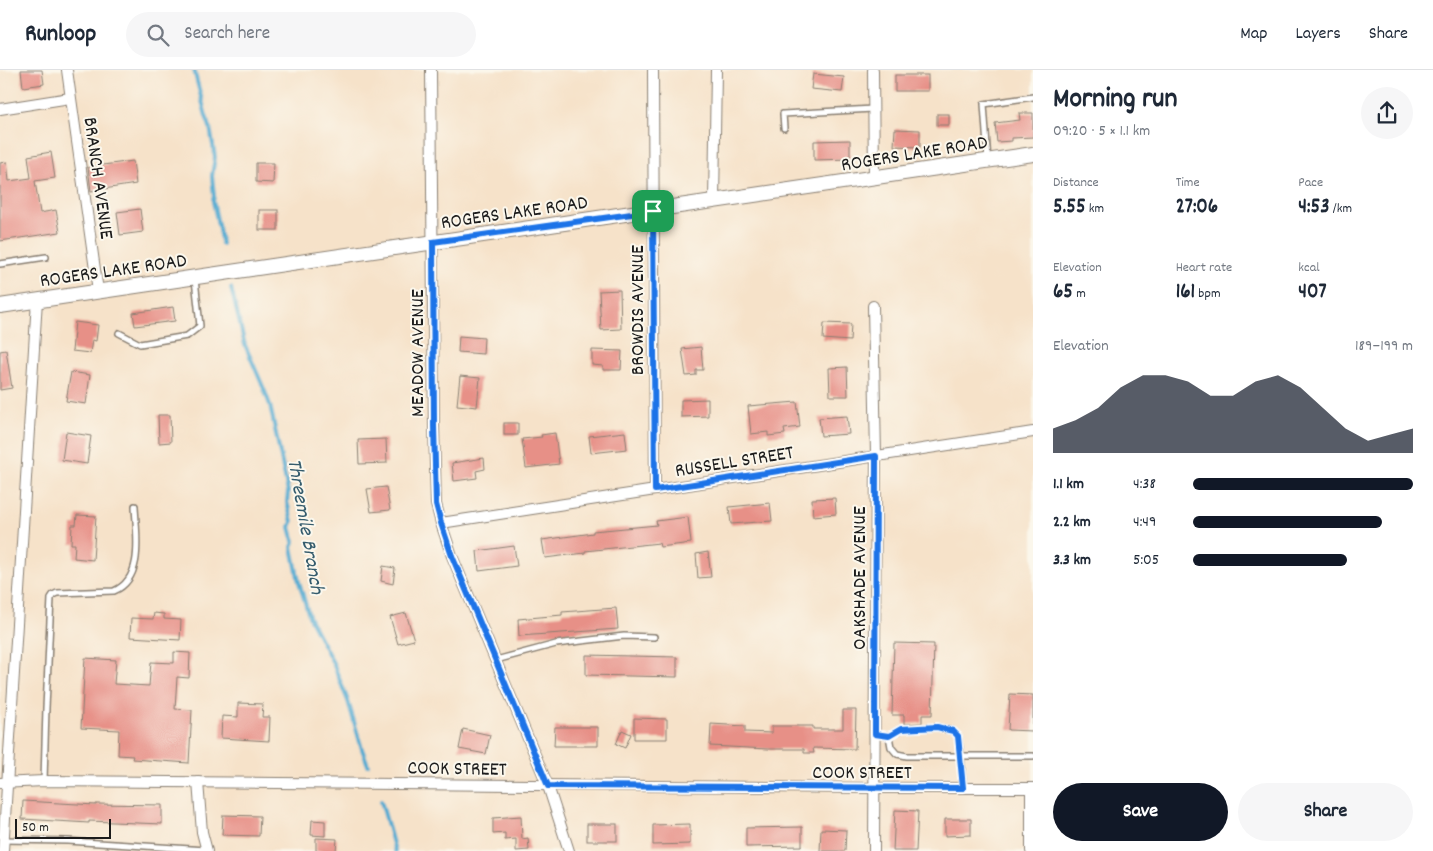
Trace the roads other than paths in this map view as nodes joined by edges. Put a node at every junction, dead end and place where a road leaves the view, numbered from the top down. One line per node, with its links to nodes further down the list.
1 (67, 70): 7 (street, BRANCH AVENUE)
2 (431, 70): 16 (street, MEADOW AVENUE)
3 (653, 70): 15 (street, BROWDIS AVENUE)
4 (716, 70): 14 (street)
5 (873, 70): 9 (street)
6 (1033, 97): 12 (lane)
7 (70, 98): 8 (street); 20 (street, BRANCH AVENUE)
8 (0, 109)
9 (873, 109): 10 (lane); 13 (street)
10 (784, 128)
11 (1033, 154): 12 (main road, ROGERS LAKE ROAD)
12 (988, 161): 13 (main road, ROGERS LAKE ROAD)
13 (874, 179): 14 (main road, ROGERS LAKE ROAD)
14 (714, 202): 15 (main road, ROGERS LAKE ROAD)
15 (653, 211): 16 (main road, ROGERS LAKE ROAD); 27 (street, BROWDIS AVENUE)
16 (433, 242): 19 (main road, ROGERS LAKE ROAD); 29 (street, MEADOW AVENUE)
17 (46, 257): 18 (lane)
18 (0, 264)
19 (194, 276): 20 (main road, ROGERS LAKE ROAD); 24 (lane)
20 (98, 291): 21 (main road, ROGERS LAKE ROAD)
21 (37, 300): 22 (main road, ROGERS LAKE ROAD); 37 (street)
22 (0, 306)
23 (873, 306): 26 (street, OAKSHADE AVENUE)
24 (119, 333)
25 (1033, 432): 26 (street, RUSSELL STREET)
26 (876, 456): 27 (street, RUSSELL STREET); 32 (street, OAKSHADE AVENUE)
27 (655, 490): 29 (street, RUSSELL STREET)
28 (135, 506): 36 (lane)
29 (441, 523): 31 (street, MEADOW AVENUE)
30 (654, 637): 31 (lane)
31 (496, 660): 39 (street, MEADOW AVENUE)
32 (875, 734): 33 (lane); 40 (street, OAKSHADE AVENUE)
33 (889, 736): 34 (lane); 34 (lane)
34 (961, 756): 35 (lane); 41 (lane)
35 (1033, 756)
36 (44, 781): 37 (street, COOK STREET); 38 (street, COOK STREET)
37 (3, 782): 43 (street)
38 (198, 782): 39 (street, COOK STREET); 45 (street)
39 (548, 786): 40 (street, COOK STREET); 46 (street, MEADOW AVENUE)
40 (874, 788): 41 (street, COOK STREET); 47 (street, OAKSHADE AVENUE)
41 (963, 788): 42 (street, COOK STREET)
42 (1032, 788): 48 (street)
43 (3, 840): 44 (street); 45 (lane)
44 (3, 851)
45 (207, 851)
46 (569, 851)
47 (874, 851)
48 (1031, 851)

